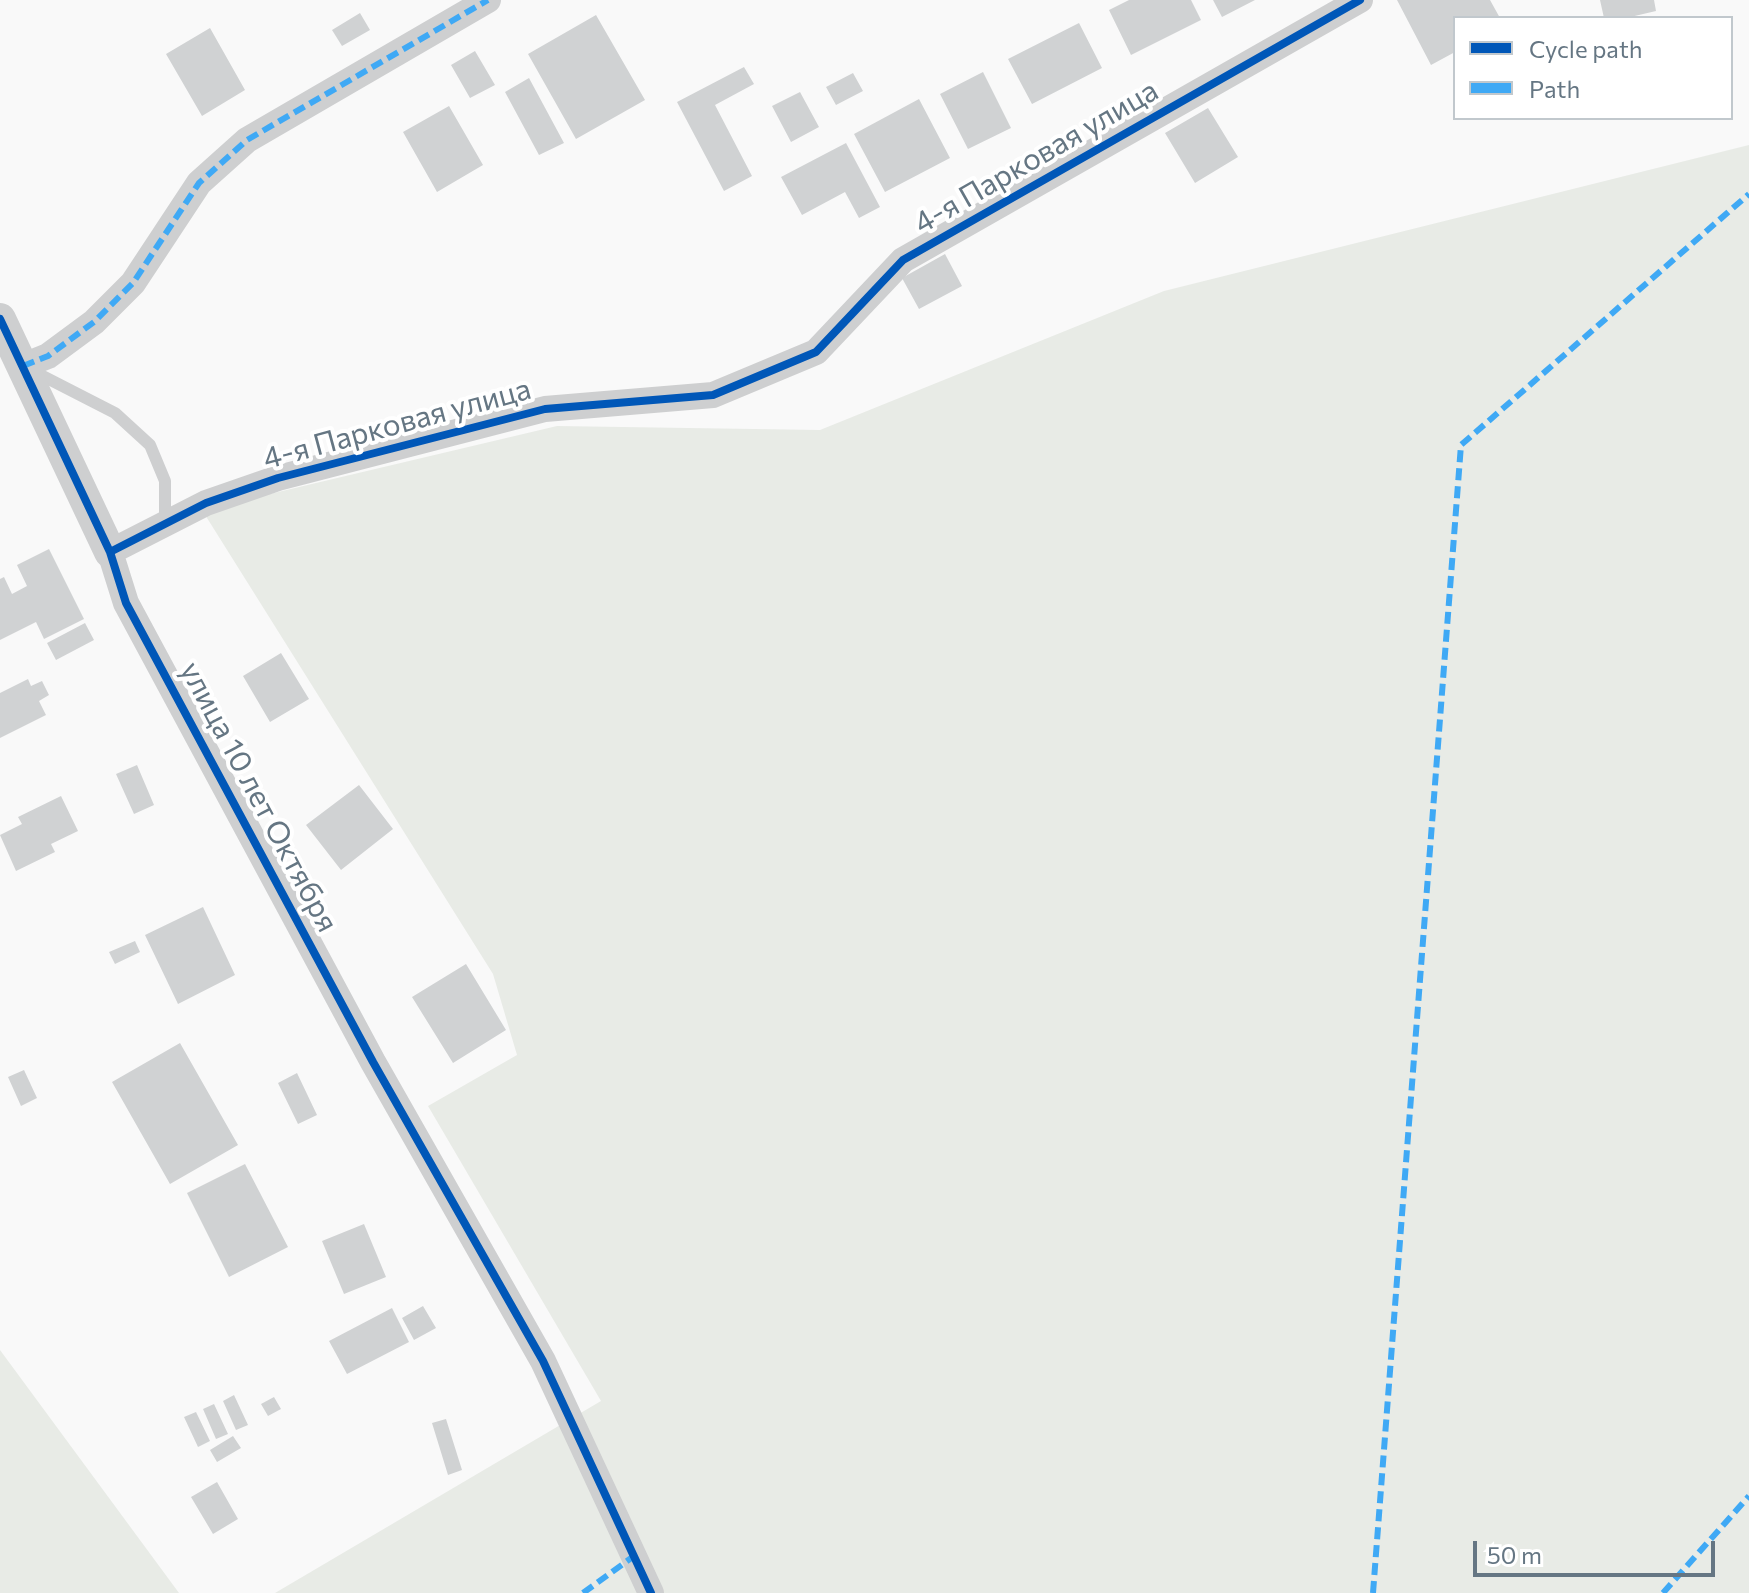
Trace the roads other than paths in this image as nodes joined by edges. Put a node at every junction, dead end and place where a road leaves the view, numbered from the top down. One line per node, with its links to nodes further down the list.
1 (488, 0): 4 (street)
2 (1360, 0): 5 (street, 4-я Парковая улица)
3 (0, 319): 4 (street)
4 (23, 366): 5 (lane); 6 (street)
5 (165, 523): 6 (street, 4-я Парковая улица)
6 (110, 552): 7 (street, улица 10 лет Октября)
7 (651, 1593)

